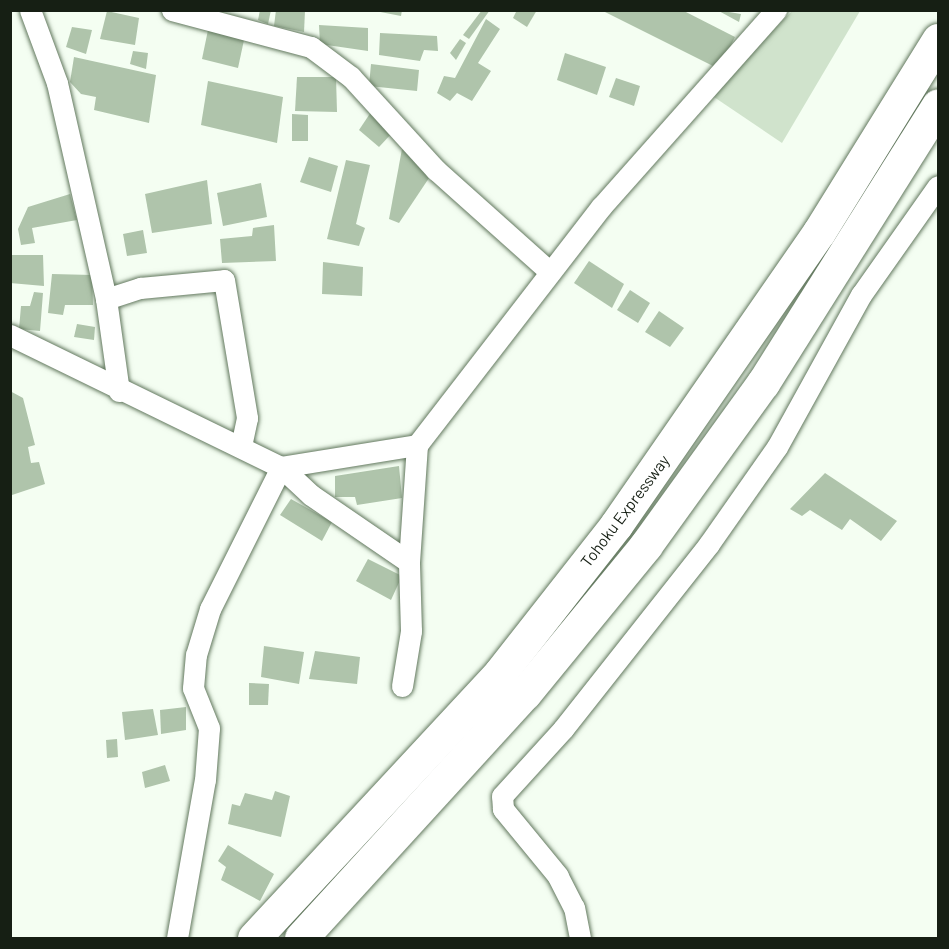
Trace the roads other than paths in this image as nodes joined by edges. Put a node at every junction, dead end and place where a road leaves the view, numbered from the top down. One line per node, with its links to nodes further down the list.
1 (30, 10): 8 (street)
2 (171, 10): 7 (street)
3 (776, 10): 7 (street)
4 (939, 39): 17 (highway, Tohoku Expressway)
5 (939, 105): 18 (highway)
6 (939, 186): 19 (street)
7 (550, 272): 11 (street)
8 (106, 299): 10 (street); 12 (street)
9 (10, 335): 10 (street)
10 (119, 391): 12 (street)
11 (417, 445): 13 (street); 14 (street)
12 (241, 447): 13 (street)
13 (281, 467): 14 (street); 16 (street)
14 (408, 562): 15 (street)
15 (402, 686)
16 (177, 939)
17 (254, 939)
18 (301, 939)
19 (580, 939)

